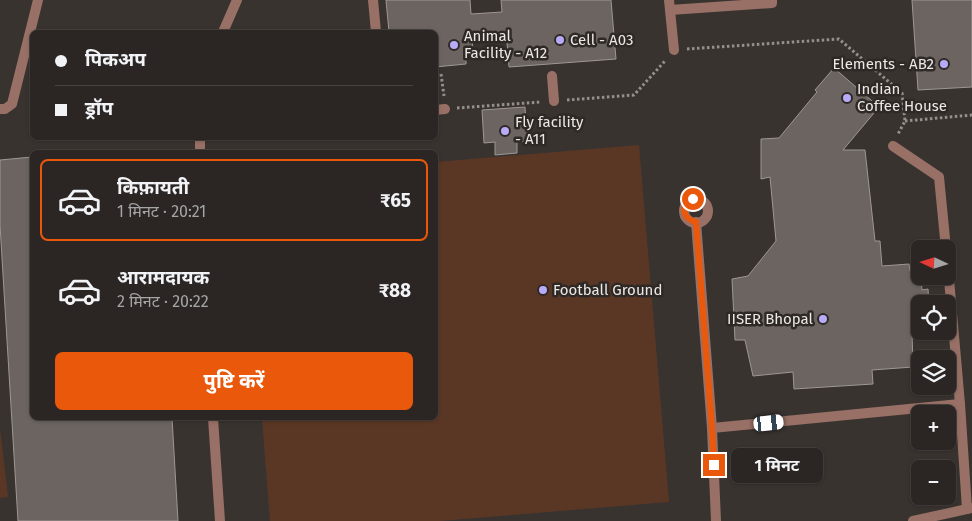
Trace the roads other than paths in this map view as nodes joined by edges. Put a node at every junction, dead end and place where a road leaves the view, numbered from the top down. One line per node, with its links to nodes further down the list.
1 (38, 0): 6 (lane)
2 (237, 0): 7 (lane)
3 (373, 0): 8 (lane)
4 (772, 0): 5 (lane)
5 (669, 5): 10 (lane)
6 (30, 30)
7 (223, 30)
8 (376, 30)
9 (30, 32): 13 (lane)
10 (674, 50)
11 (552, 76): 12 (lane)
12 (554, 101)
13 (0, 109)
14 (893, 146): 16 (lane)
15 (696, 222): 20 (lane)
16 (945, 240)
17 (950, 285): 18 (lane)
18 (960, 404): 20 (lane); 21 (lane)
19 (212, 420): 22 (lane)
20 (712, 428): 23 (lane)
21 (969, 509): 24 (lane)
22 (220, 521)
23 (716, 521)
24 (914, 521)

